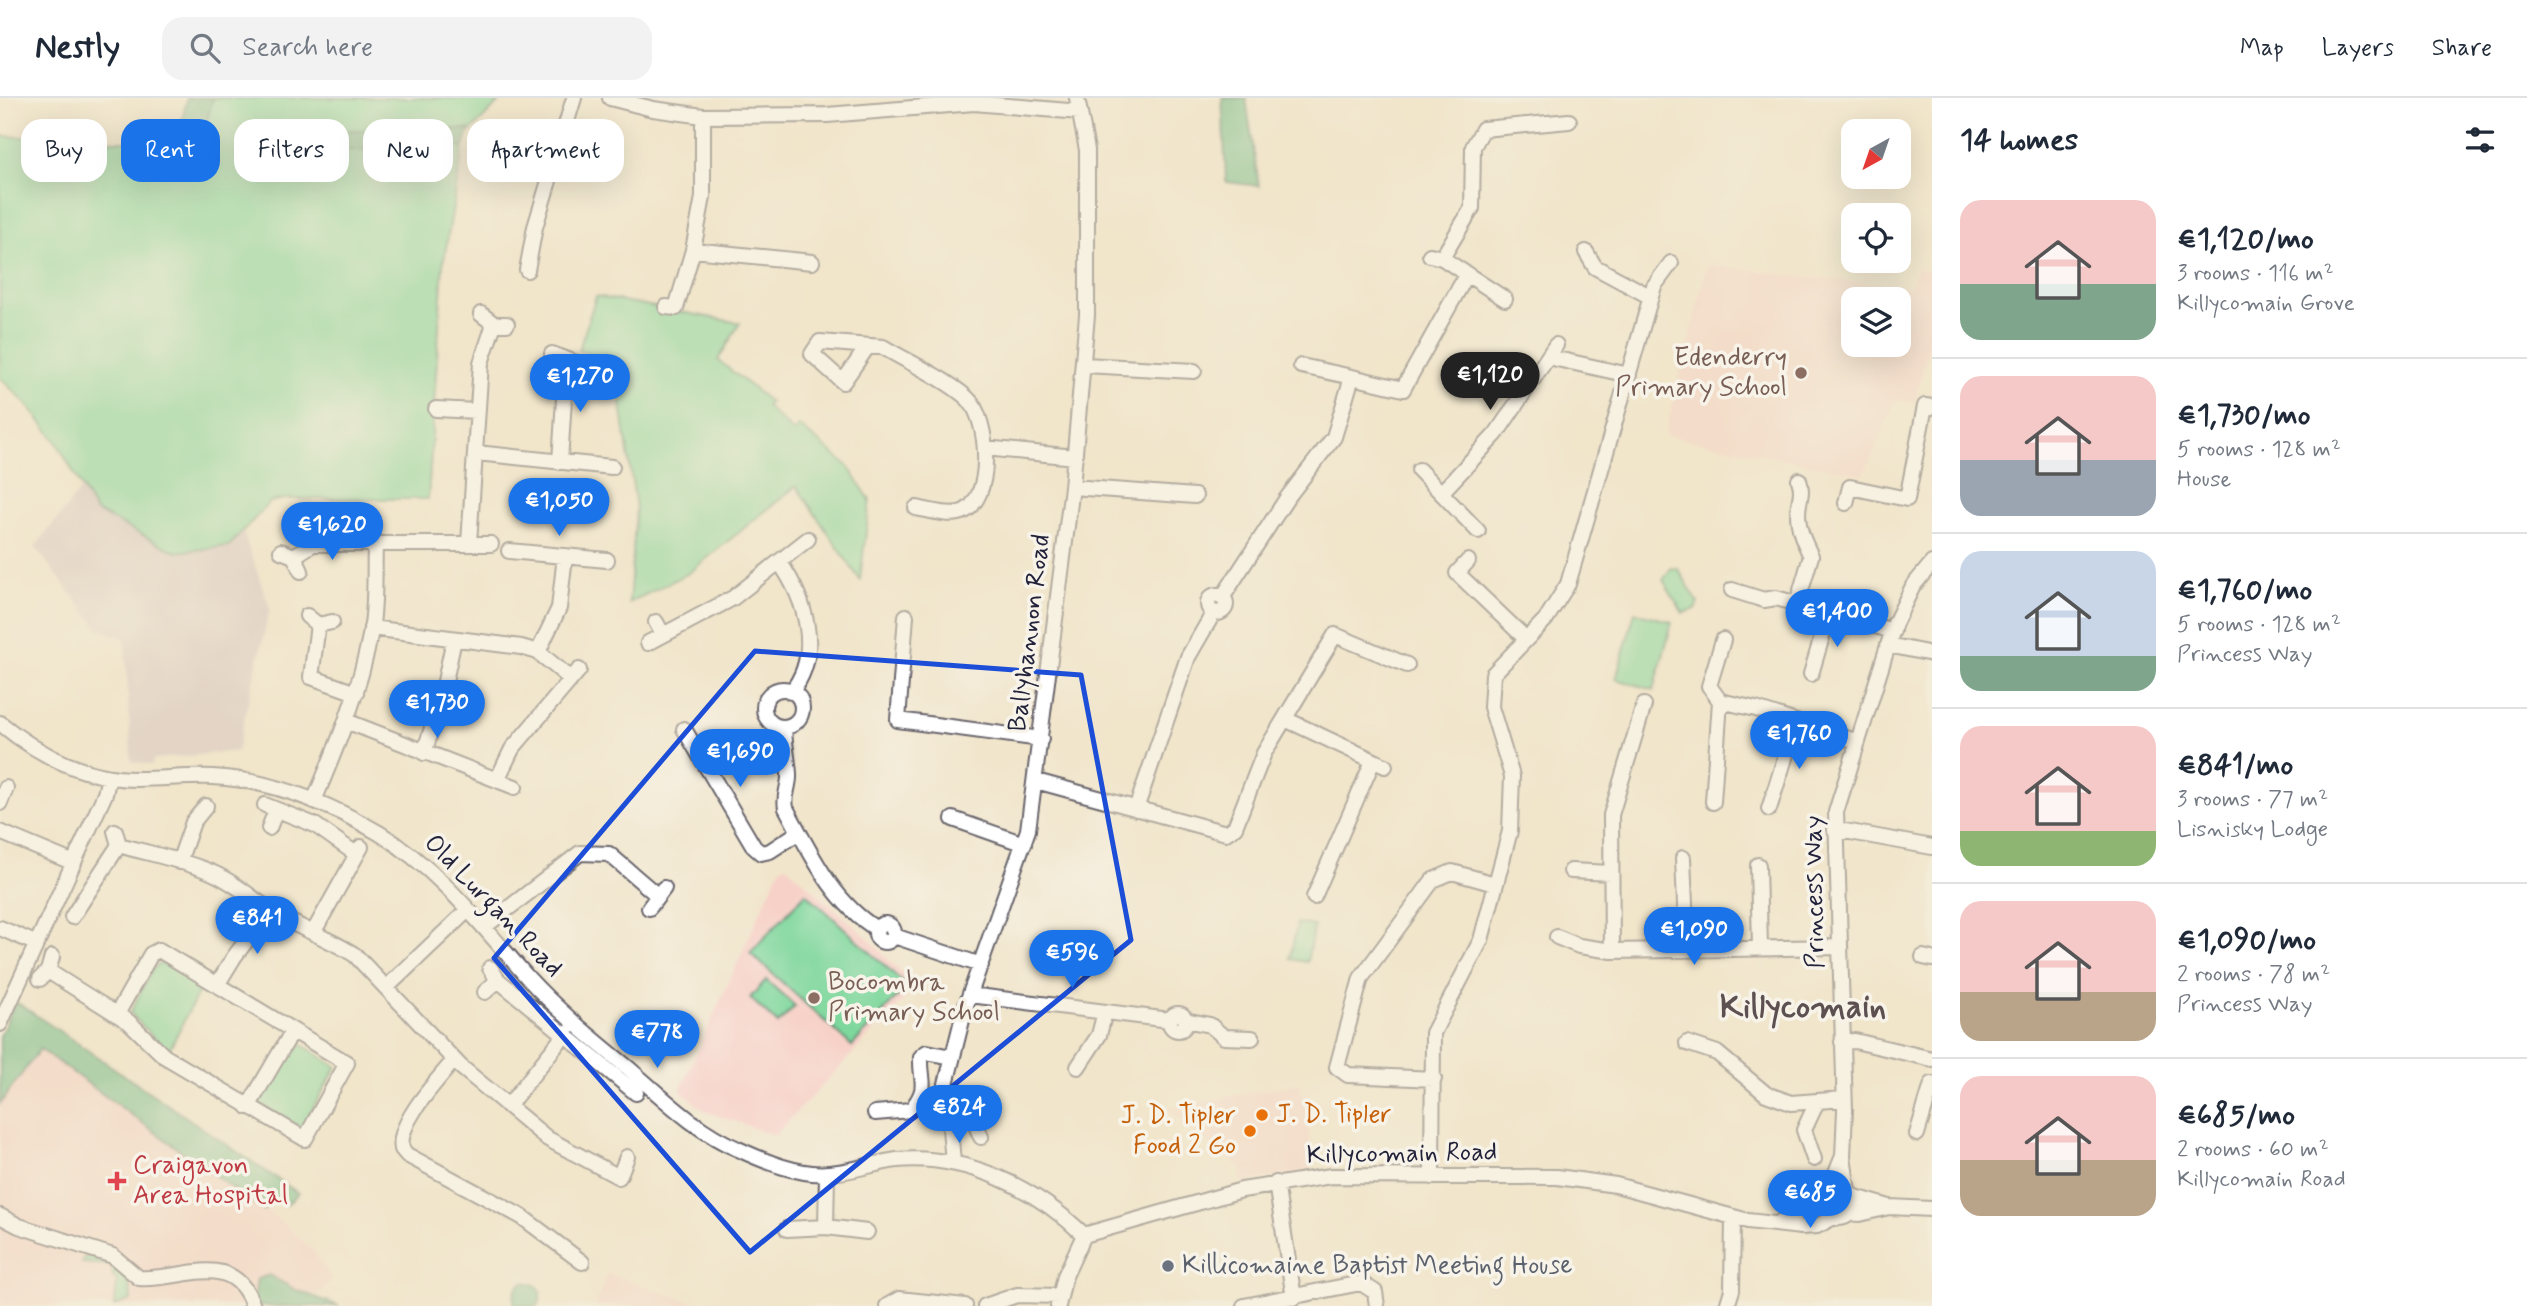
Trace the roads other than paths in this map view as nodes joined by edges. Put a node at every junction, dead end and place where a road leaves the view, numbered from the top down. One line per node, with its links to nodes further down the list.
1 (574, 98): 10 (street)
2 (610, 98): 5 (street)
3 (974, 101): 4 (street); 5 (street)
4 (1079, 105): 20 (street, Ballyhannon Road)
5 (703, 116): 7 (street)
6 (1569, 121): 12 (street)
7 (693, 250): 9 (street); 15 (street)
8 (1586, 251): 13 (street)
9 (812, 262)
10 (523, 263)
11 (1671, 263): 13 (street)
12 (1467, 274): 14 (street); 25 (street)
13 (1651, 296): 24 (street)
14 (1505, 299)
15 (666, 307)
16 (481, 314): 28 (street)
17 (868, 346): 29 (street)
18 (552, 354): 19 (street)
19 (571, 361): 23 (street); 32 (street)
20 (1085, 365): 22 (street); 31 (street, Ballyhannon Road)
21 (1301, 366): 25 (street)
22 (1194, 371)
23 (606, 374)
24 (1629, 375): 37 (street); 61 (street)
25 (1352, 377): 91 (street)
26 (1929, 406): 39 (street)
27 (436, 409): 28 (street)
28 (477, 411): 30 (street)
29 (985, 448): 31 (street); 40 (street)
30 (476, 453): 32 (street); 43 (street)
31 (1075, 457): 36 (street, Ballyhannon Road)
32 (560, 462): 33 (street)
33 (612, 467)
34 (1419, 470): 37 (street)
35 (1799, 480): 54 (street)
36 (1072, 487): 38 (street); 79 (street, Ballyhannon Road)
37 (1441, 493): 41 (street)
38 (1195, 496)
39 (1846, 503)
40 (916, 508)
41 (1478, 531)
42 (808, 539): 50 (street)
43 (469, 543): 44 (street); 45 (street)
44 (375, 544): 52 (street); 58 (street)
45 (491, 544)
46 (509, 551): 47 (street)
47 (565, 556): 48 (street); 65 (street)
48 (607, 560)
49 (1468, 561): 61 (street)
50 (780, 563): 63 (street); 69 (street)
51 (1932, 563): 59 (street, Princess Way)
52 (301, 571)
53 (1732, 590): 54 (street)
54 (1797, 604): 55 (street)
55 (1829, 613): 59 (street); 68 (street)
56 (906, 616): 79 (street)
57 (319, 621): 70 (street)
58 (371, 628): 60 (street); 70 (street)
59 (1893, 631): 64 (street, Princess Way)
60 (454, 639): 65 (street); 81 (street)
61 (1526, 639): 106 (street)
62 (1723, 640): 71 (street)
63 (648, 643)
64 (1888, 645): 66 (street); 80 (street, Princess Way)
65 (538, 652): 83 (street)
66 (1932, 654)
67 (1407, 665): 73 (street)
68 (1811, 674)
69 (791, 692): 77 (street); 77 (street)
70 (356, 693): 74 (street)
71 (1720, 701): 76 (street); 88 (street)
72 (1644, 705): 105 (street)
73 (1285, 719): 91 (street); 107 (street)
74 (346, 721): 81 (street); 87 (street)
75 (0, 723): 82 (street, Old Lurgan Road)
76 (1796, 723): 80 (street); 92 (street)
77 (784, 727): 97 (street)
78 (684, 729): 97 (street)
79 (1041, 739): 84 (street, Ballyhannon Road)
80 (1858, 742): 95 (street, Princess Way)
81 (424, 753): 83 (street)
82 (109, 777): 87 (street, Old Lurgan Road); 102 (street)
83 (498, 778): 85 (street)
84 (1037, 781): 91 (street); 98 (street, Ballyhannon Road)
85 (515, 787)
86 (6, 789): 89 (street)
87 (314, 801): 110 (street, Old Lurgan Road)
88 (1713, 802)
89 (0, 803)
90 (209, 804): 101 (street)
91 (1136, 809)
92 (1769, 809)
93 (953, 819): 98 (street)
94 (269, 828): 114 (street)
95 (1834, 829): 99 (street); 117 (street, Princess Way)
96 (0, 832): 102 (street)
97 (799, 832): 121 (street)
98 (1024, 844): 121 (street, Ballyhannon Road)
99 (1932, 847)
100 (1683, 858): 119 (street)
101 (179, 862): 109 (street); 111 (street)
102 (74, 863): 116 (street)
103 (1758, 865): 118 (street)
104 (1571, 871): 105 (street)
105 (1611, 873): 120 (street)
106 (1495, 884): 139 (street); 139 (street)
107 (1314, 897)
108 (657, 898): 112 (street)
109 (270, 910): 114 (street); 123 (street)
110 (468, 910): 112 (street, Old Lurgan Road); 124 (street)
111 (77, 913)
112 (484, 927): 154 (street, Old Lurgan Road)
113 (0, 928): 116 (street)
114 (313, 933): 124 (street)
115 (1558, 937): 120 (street)
116 (35, 943): 129 (street)
117 (1839, 947): 118 (street); 133 (street, Princess Way)
118 (1760, 948): 119 (street)
119 (1687, 950): 120 (street)
120 (1612, 951)
121 (981, 965): 126 (street, Ballyhannon Road)
122 (47, 969): 128 (street)
123 (217, 985): 128 (street); 130 (street)
124 (387, 987): 137 (street)
125 (485, 992): 131 (street)
126 (970, 995): 127 (street); 135 (street, Ballyhannon Road)
127 (1105, 1012): 132 (street); 138 (street)
128 (117, 1014): 145 (street)
129 (0, 1024)
130 (292, 1032): 145 (street); 145 (street)
131 (566, 1033): 141 (street); 144 (street)
132 (1252, 1038)
133 (1842, 1042): 136 (street); 142 (street, Princess Way)
134 (1687, 1043): 143 (street)
135 (951, 1057): 146 (street); 147 (street, Ballyhannon Road)
136 (1932, 1059)
137 (454, 1060): 144 (street); 170 (street)
138 (1078, 1067)
139 (1434, 1079): 155 (street)
140 (1932, 1084): 148 (street)
141 (629, 1093)
142 (1844, 1099): 143 (street); 150 (street, Princess Way)
143 (1817, 1102): 152 (street)
144 (508, 1106): 151 (street)
145 (248, 1107)
146 (875, 1113)
147 (948, 1114): 149 (street); 153 (street, Ballyhannon Road)
148 (1917, 1134)
149 (981, 1137)
150 (1843, 1156): 157 (street, Princess Way); 158 (street, Princess Way)
151 (627, 1157)
152 (1814, 1159)
153 (953, 1161): 154 (street); 169 (street)
154 (827, 1174): 166 (street)
155 (1432, 1177): 156 (street, Killycomain Road); 164 (street, Killycomain Road)
156 (1276, 1183): 169 (street, Killycomain Road); 171 (street)
157 (1850, 1194): 158 (street); 159 (street); 161 (street)
158 (1826, 1196): 163 (street); 165 (street)
159 (1889, 1207): 160 (street); 161 (street)
160 (1932, 1209)
161 (1850, 1213): 163 (street)
162 (0, 1216): 173 (street)
163 (1834, 1217): 165 (street, Killycomain Road)
164 (1733, 1218): 165 (street, Killycomain Road); 179 (street)
165 (1779, 1223)
166 (826, 1227): 167 (street); 168 (street)
167 (788, 1229)
168 (867, 1232)
169 (1084, 1235): 172 (street)
170 (582, 1262)
171 (1294, 1298): 177 (street); 178 (street)
172 (1059, 1301): 176 (street)
173 (253, 1306)
174 (887, 1306): 175 (street)
175 (965, 1306)
176 (985, 1306)
177 (1244, 1306)
178 (1377, 1306)
179 (1727, 1306)

